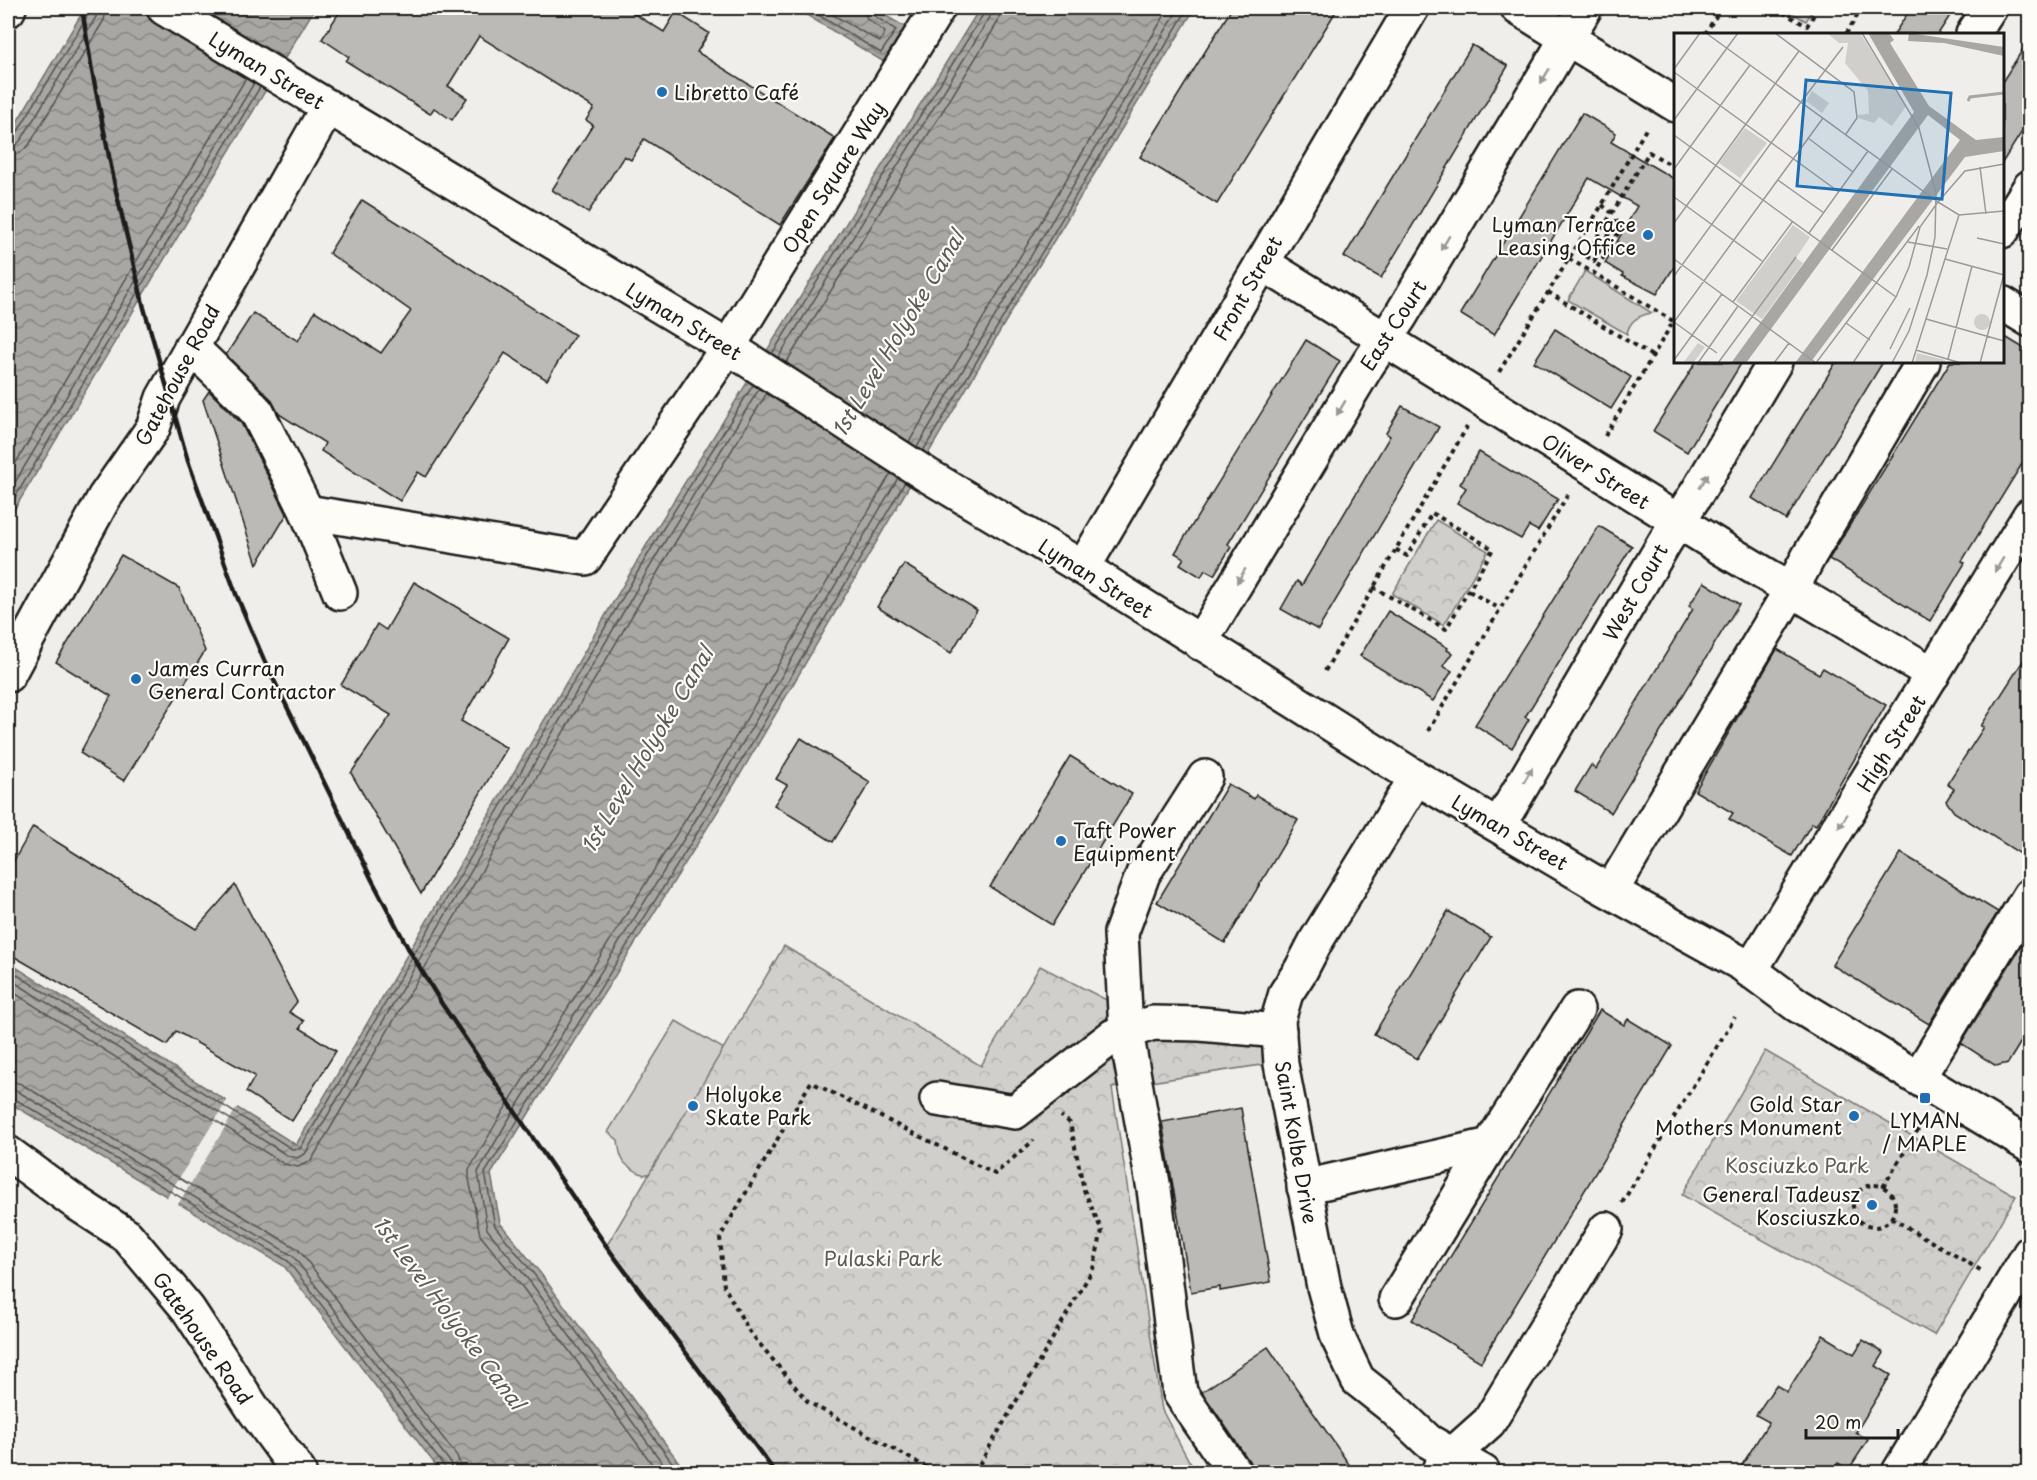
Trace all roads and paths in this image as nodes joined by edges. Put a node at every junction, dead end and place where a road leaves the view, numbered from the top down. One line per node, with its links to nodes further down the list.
1 (164, 8): 16 (street, Lyman Street)
2 (938, 8): 32 (street, Open Square Way)
3 (1412, 8): 24 (street, Front Street)
4 (1518, 8): 14 (street)
5 (1585, 8): 14 (street, East Court)
6 (1722, 8): 11 (path)
7 (1775, 8): 8 (path)
8 (1818, 8)
9 (1862, 8): 12 (path)
10 (1990, 8): 13 (street)
11 (1706, 33)
12 (1847, 33)
13 (1974, 33)
14 (1568, 38): 15 (street); 30 (street, East Court, one-way to 30)
15 (1674, 104)
16 (328, 107): 31 (street, Gatehouse Road); 32 (street, Lyman Street)
17 (1646, 129): 20 (path)
18 (1674, 167): 21 (path)
19 (2030, 187): 22 (street)
20 (1602, 205): 21 (path); 23 (path)
21 (1612, 213): 25 (path)
22 (2004, 228)
23 (1569, 259): 25 (path); 26 (path)
24 (1262, 263): 30 (street, Oliver Street); 44 (street, Front Street)
25 (1594, 273): 28 (path)
26 (1548, 292): 33 (path); 36 (path)
27 (2004, 304): 29 (street)
28 (1674, 319): 33 (path)
29 (2030, 320)
30 (1385, 340): 42 (street, Oliver Street); 50 (street, East Court, one-way to 50)
31 (191, 347): 40 (street); 53 (street, Gatehouse Road)
32 (739, 354): 40 (street, Open Square Way); 44 (street, Lyman Street)
33 (1652, 356): 38 (path)
34 (1774, 363): 42 (street, West Court, one-way to 34)
35 (1922, 363): 46 (street)
36 (1498, 373)
37 (1469, 424): 43 (path)
38 (1605, 436)
39 (1573, 485): 49 (path)
40 (307, 512): 48 (street)
41 (2030, 514): 52 (street, High Street, one-way to 52)
42 (1678, 521): 46 (street, Oliver Street); 57 (street, West Court, one-way to 42)
43 (1395, 549): 45 (path); 47 (path)
44 (1083, 568): 50 (street, Lyman Street)
45 (1373, 587): 47 (path); 51 (path)
46 (1791, 590): 52 (street, Oliver Street); 58 (street)
47 (1468, 591): 49 (path)
48 (340, 593)
49 (1500, 609): 54 (path)
50 (1200, 643): 56 (street, Lyman Street)
51 (1325, 670)
52 (1933, 674): 60 (street, High Street, one-way to 60)
53 (8, 675)
54 (1428, 731)
55 (1205, 777): 64 (street)
56 (1416, 778): 57 (street, Lyman Street); 63 (street, Saint Kolbe Drive)
57 (1499, 825): 58 (street, Lyman Street)
58 (1611, 891): 60 (street, Lyman Street)
59 (2030, 895): 65 (street)
60 (1750, 971): 65 (street, Lyman Street)
61 (1577, 1009): 71 (street)
62 (1736, 1017): 77 (path)
63 (1279, 1031): 64 (street); 74 (street, Saint Kolbe Drive)
64 (1126, 1032): 67 (street); 85 (street)
65 (1918, 1078): 72 (street, Lyman Street)
66 (937, 1098): 67 (street)
67 (1052, 1103): 68 (path); 84 (path)
68 (1052, 1123)
69 (1919, 1128): 75 (path)
70 (1036, 1137): 83 (path)
71 (1490, 1145): 74 (street); 80 (street)
72 (2030, 1146)
73 (8, 1153): 82 (street, Gatehouse Road)
74 (1305, 1187): 81 (street, Saint Kolbe Drive)
75 (1883, 1187): 76 (path); 76 (path)
76 (1891, 1218): 79 (path)
77 (1606, 1229): 81 (street)
78 (2030, 1253): 87 (street)
79 (1982, 1271)
80 (1396, 1299)
81 (1444, 1464): 86 (street, Saint Kolbe Drive)
82 (299, 1473)
83 (935, 1473)
84 (975, 1473)
85 (1234, 1473)
86 (1483, 1473)
87 (1899, 1473)

